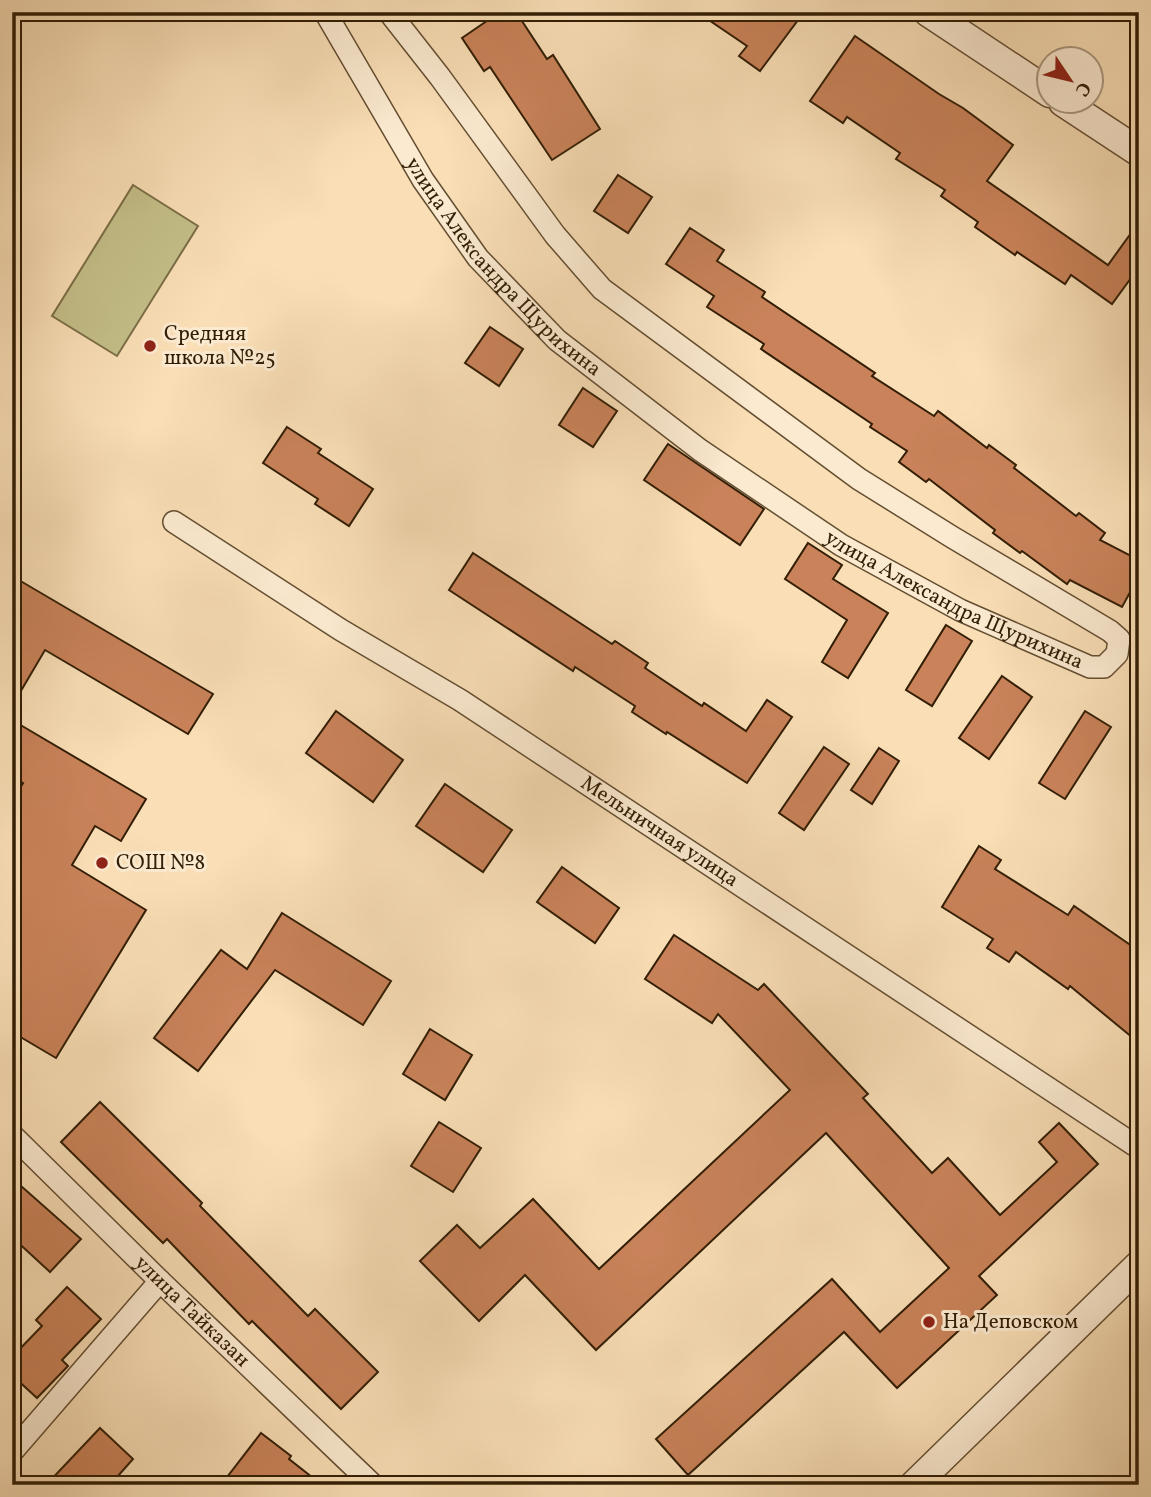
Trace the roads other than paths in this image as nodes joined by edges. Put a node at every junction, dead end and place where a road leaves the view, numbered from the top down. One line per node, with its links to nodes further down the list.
1 (325, 12): 2 (street, улица Александра Щурихина)
2 (389, 12)
3 (928, 12): 4 (street)
4 (1036, 84)
5 (1084, 116): 6 (street)
6 (1139, 152)
7 (174, 522): 9 (street, Мельничная улица)
8 (12, 1135): 11 (street, улица Тайказан)
9 (1139, 1148)
10 (1139, 1265): 14 (street)
11 (160, 1281): 12 (street); 13 (street, улица Тайказан)
12 (12, 1452)
13 (373, 1485)
14 (914, 1485)

